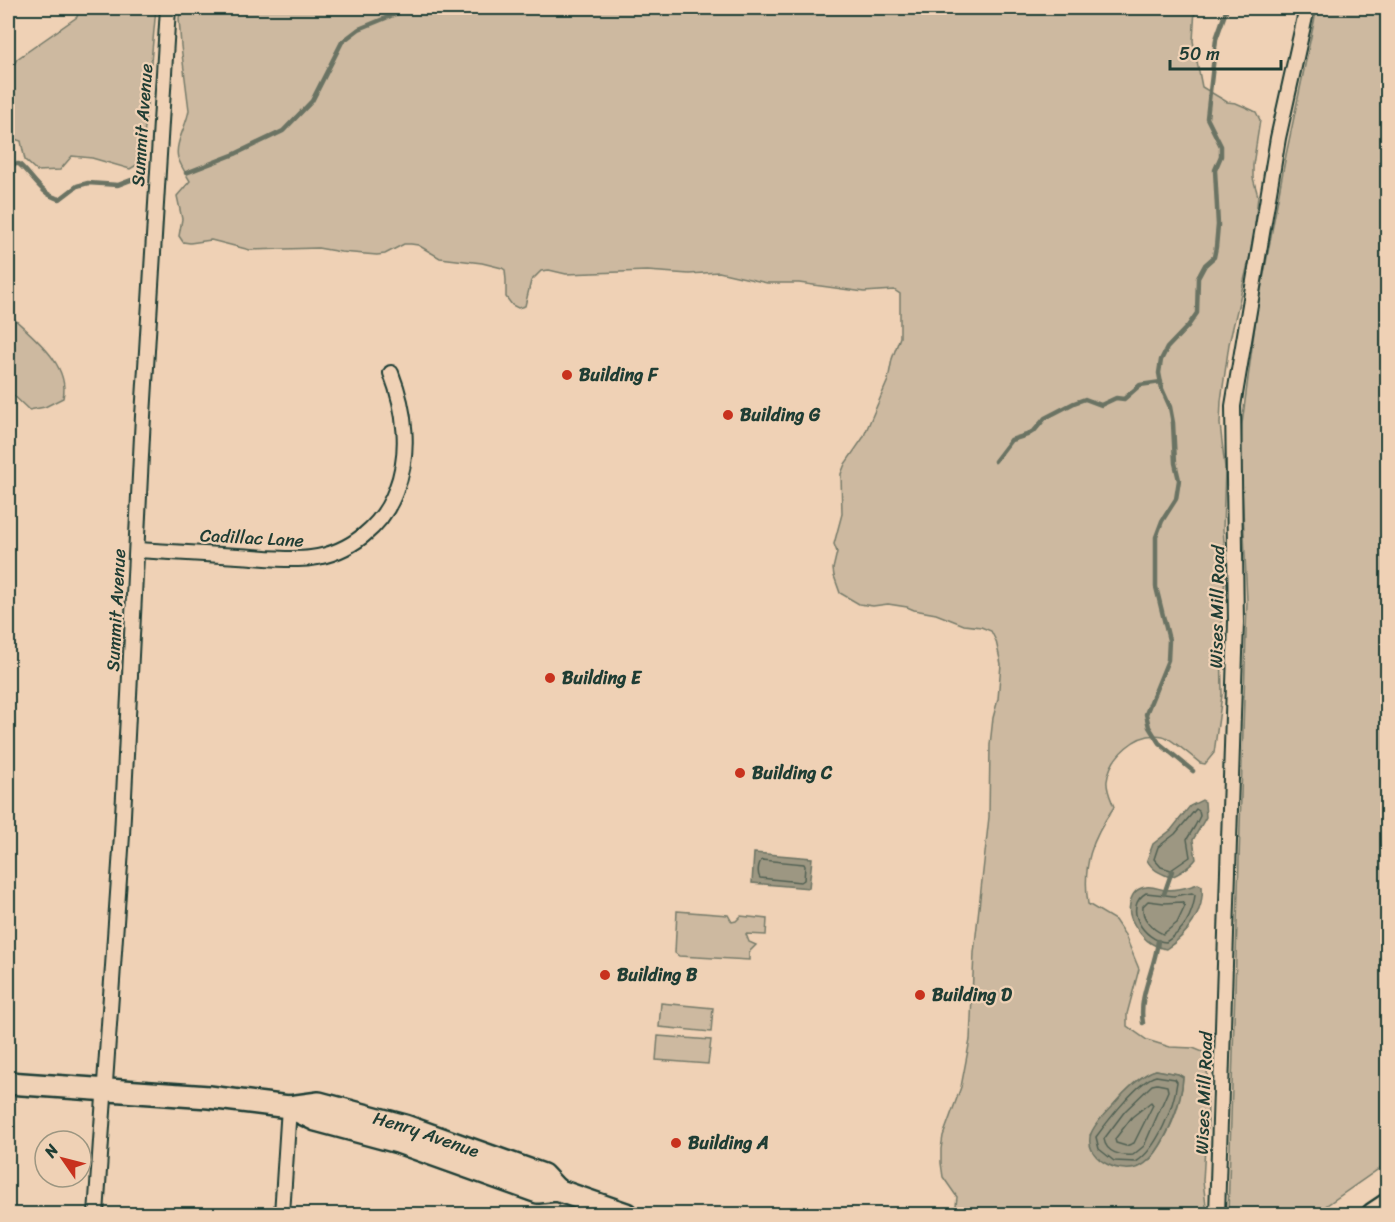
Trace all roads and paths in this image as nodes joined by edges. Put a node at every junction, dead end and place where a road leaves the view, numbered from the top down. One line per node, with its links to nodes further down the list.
1 (168, 8): 4 (street, Summit Avenue)
2 (1306, 8): 12 (street, Wises Mill Road)
3 (391, 373): 4 (street, Cadillac Lane)
4 (137, 550): 6 (street, Summit Avenue)
5 (8, 1083): 6 (main road, Henry Avenue)
6 (104, 1089): 7 (main road, Henry Avenue); 9 (street, Summit Avenue)
7 (289, 1107): 10 (street); 11 (main road, Henry Avenue)
8 (1388, 1204): 13 (main road)
9 (96, 1215)
10 (282, 1215)
11 (626, 1215)
12 (1217, 1215)
13 (1373, 1215)

